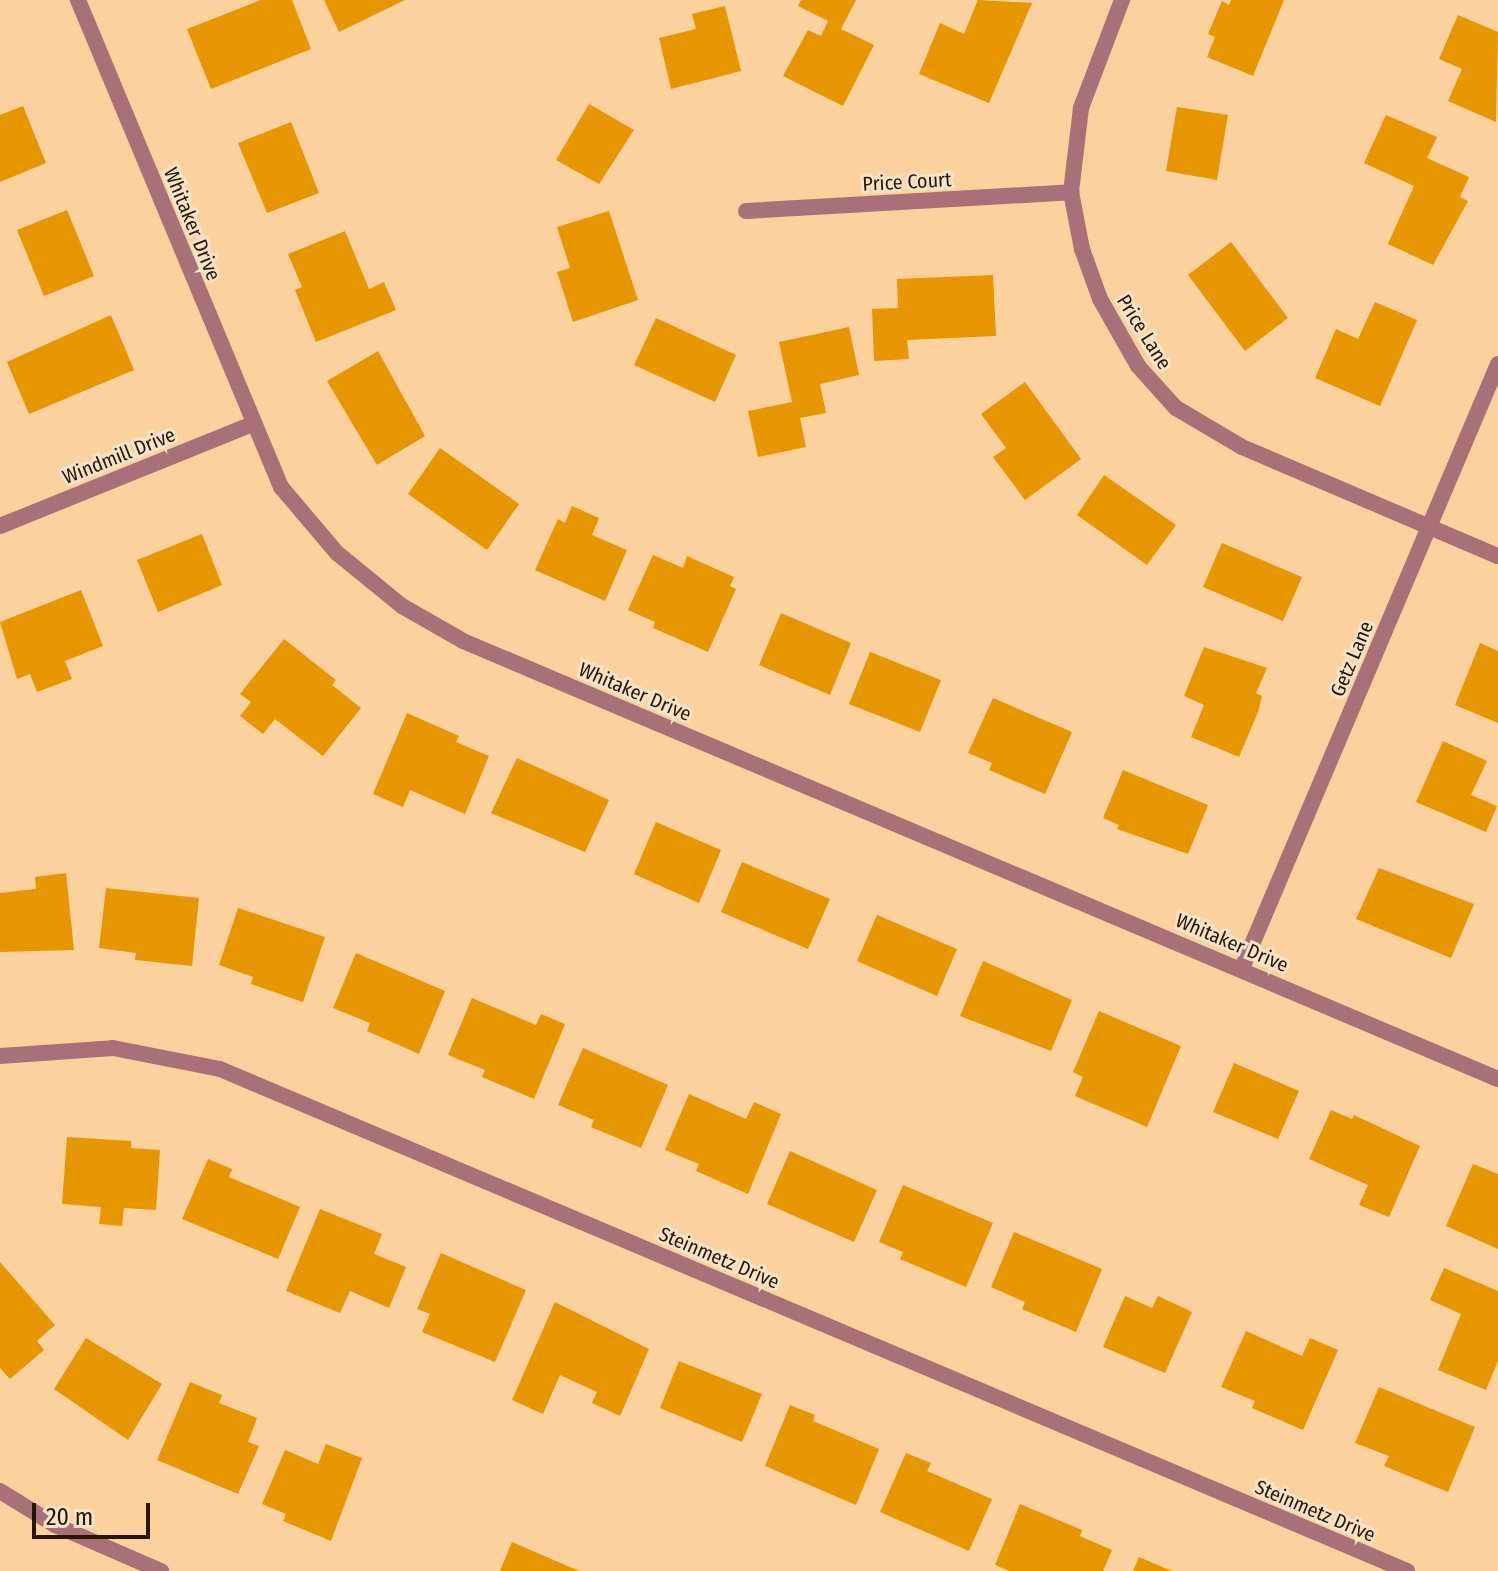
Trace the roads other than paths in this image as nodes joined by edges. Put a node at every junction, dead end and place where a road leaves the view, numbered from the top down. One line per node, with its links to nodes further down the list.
1 (78, 0): 6 (street, Whitaker Drive)
2 (1122, 0): 3 (street, Price Lane)
3 (1071, 192): 4 (street, Price Court); 8 (street, Price Lane)
4 (746, 211)
5 (1498, 364): 8 (street, Getz Lane)
6 (252, 424): 7 (street, Windmill Drive); 10 (street, Whitaker Drive)
7 (0, 526)
8 (1429, 529): 9 (street, Price Lane); 10 (street, Getz Lane)
9 (1498, 556)
10 (1242, 968): 12 (street, Whitaker Drive)
11 (0, 1056): 15 (street, Steinmetz Drive)
12 (1498, 1079)
13 (0, 1491): 14 (street)
14 (161, 1571)
15 (1407, 1571)

